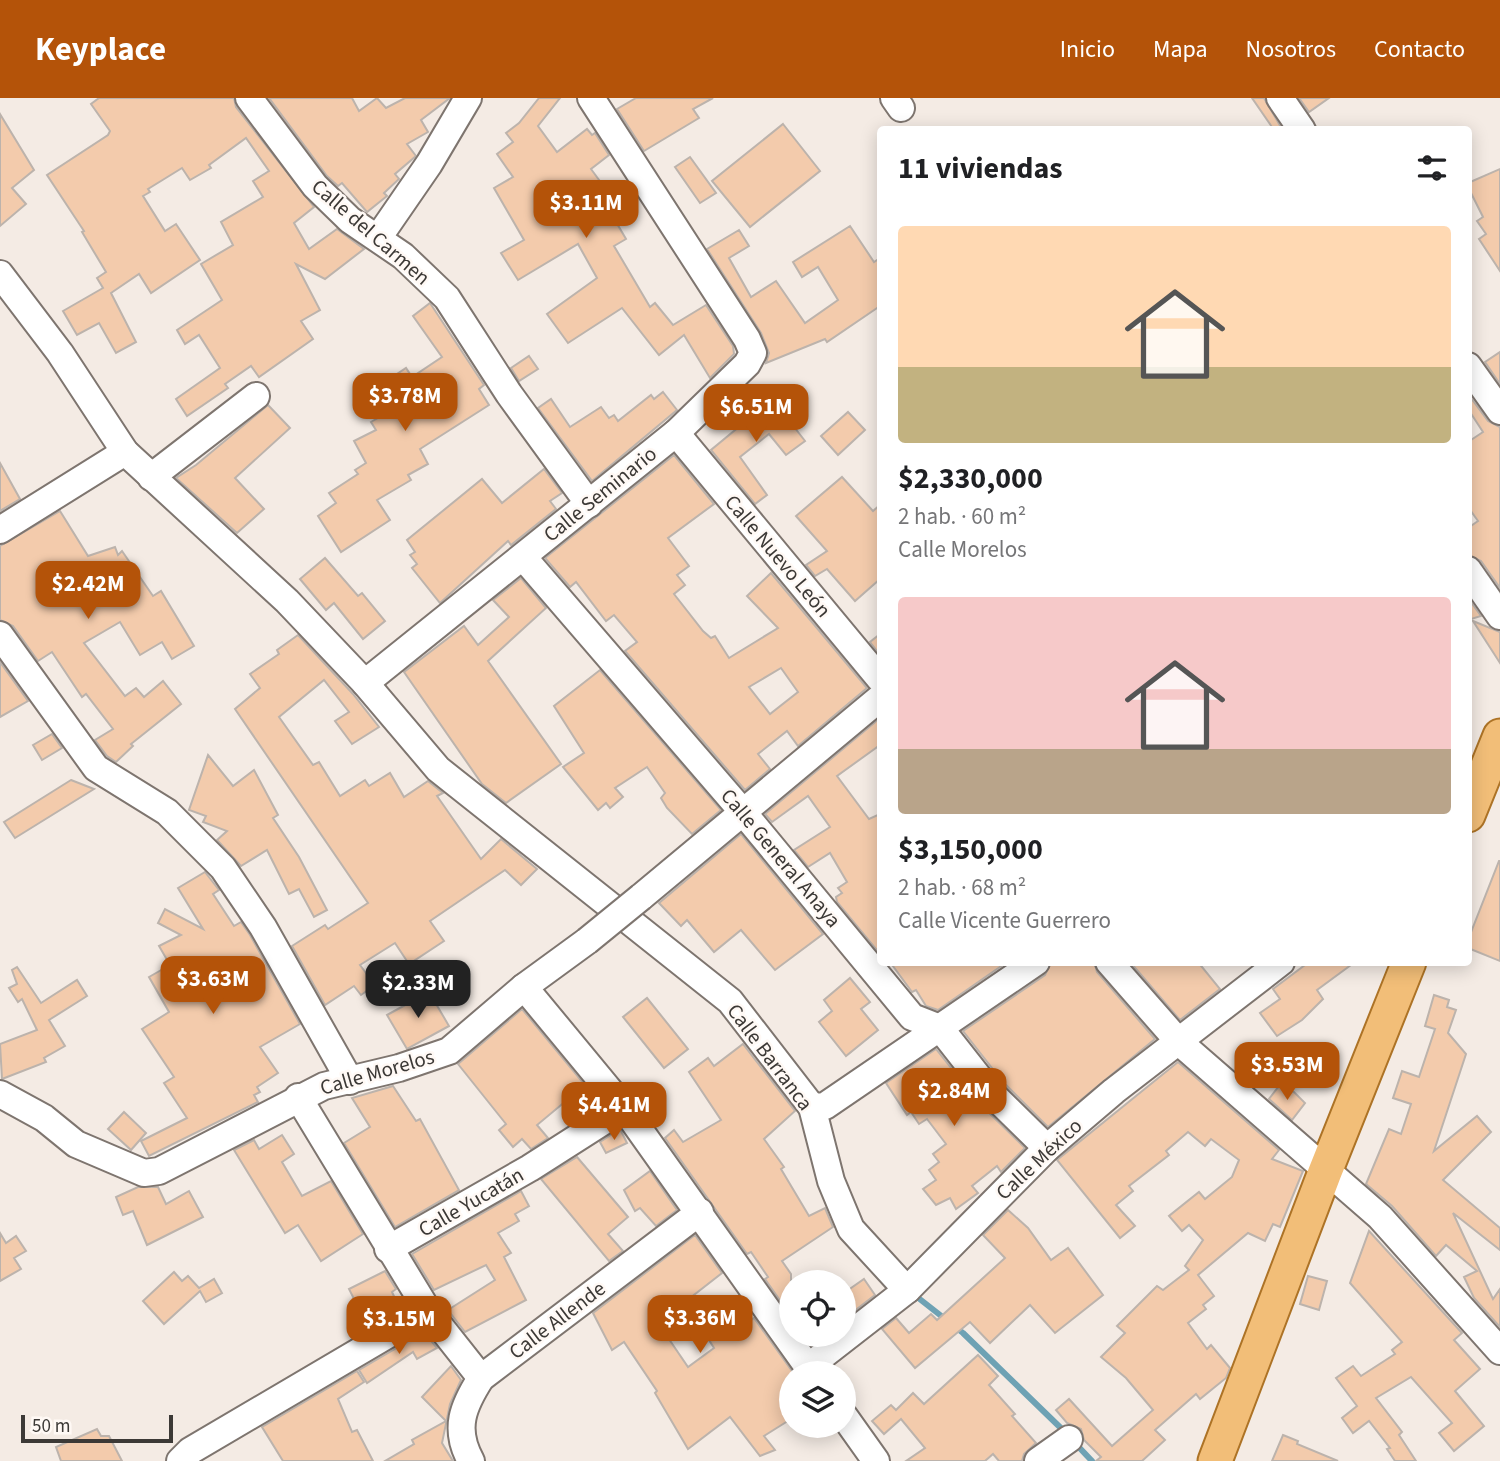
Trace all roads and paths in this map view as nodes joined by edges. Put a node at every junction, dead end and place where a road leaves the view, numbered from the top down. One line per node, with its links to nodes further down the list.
1 (249, 98): 6 (street, Calle del Carmen)
2 (468, 98): 6 (street)
3 (590, 98): 11 (street, Calle Seminario)
4 (1280, 98): 5 (street)
5 (1299, 126)
6 (378, 239): 14 (street, Calle del Carmen)
7 (0, 274): 12 (street, Calle Barranca)
8 (1472, 372): 10 (street)
9 (256, 396): 13 (street)
10 (1500, 411)
11 (676, 433): 14 (street, Calle Seminario); 20 (street, Calle Nuevo León)
12 (125, 452): 13 (street, Calle Barranca); 15 (street)
13 (151, 477): 21 (street, Calle Barranca)
14 (589, 504): 16 (street, Calle Seminario)
15 (0, 530)
16 (523, 557): 21 (street, Calle Seminario); 25 (street, Calle General Anaya)
17 (1472, 576): 18 (street)
18 (1500, 616)
19 (0, 635): 33 (street)
20 (877, 675)
21 (365, 683): 36 (street, Calle Barranca)
22 (877, 700): 25 (street, Calle Morelos)
23 (1500, 736): 24 (main road)
24 (1472, 805)
25 (742, 811): 30 (street, Calle Morelos, bridge); 31 (street, Calle General Anaya)
26 (1030, 966): 31 (street)
27 (1112, 966): 32 (street)
28 (1276, 966): 32 (street, Calle México)
29 (1407, 966): 39 (main road)
30 (524, 987): 33 (street, Calle Morelos); 37 (street)
31 (940, 1028): 36 (street); 38 (street, Calle General Anaya)
32 (1179, 1042): 38 (street, Calle México); 39 (street)
33 (350, 1081): 35 (street, Calle Morelos)
34 (0, 1094): 35 (street, Calle Morelos)
35 (298, 1097): 41 (street)
36 (812, 1107): 42 (street, Calle Barranca)
37 (624, 1108): 40 (street); 41 (street, Calle Yucatán)
38 (1047, 1148): 42 (street, Calle México)
39 (1325, 1172): 44 (street); 54 (main road)
40 (700, 1212): 45 (street); 47 (street, Calle Allende)
41 (388, 1249): 43 (street)
42 (907, 1290): 46 (street, Calle México)
43 (428, 1311): 47 (street); 50 (street)
44 (1500, 1351)
45 (804, 1361)
46 (821, 1361)
47 (481, 1378): 51 (street)
48 (856, 1433): 52 (street)
49 (1069, 1439): 53 (street)
50 (180, 1461)
51 (471, 1461)
52 (876, 1461)
53 (1038, 1461)
54 (1216, 1461)

